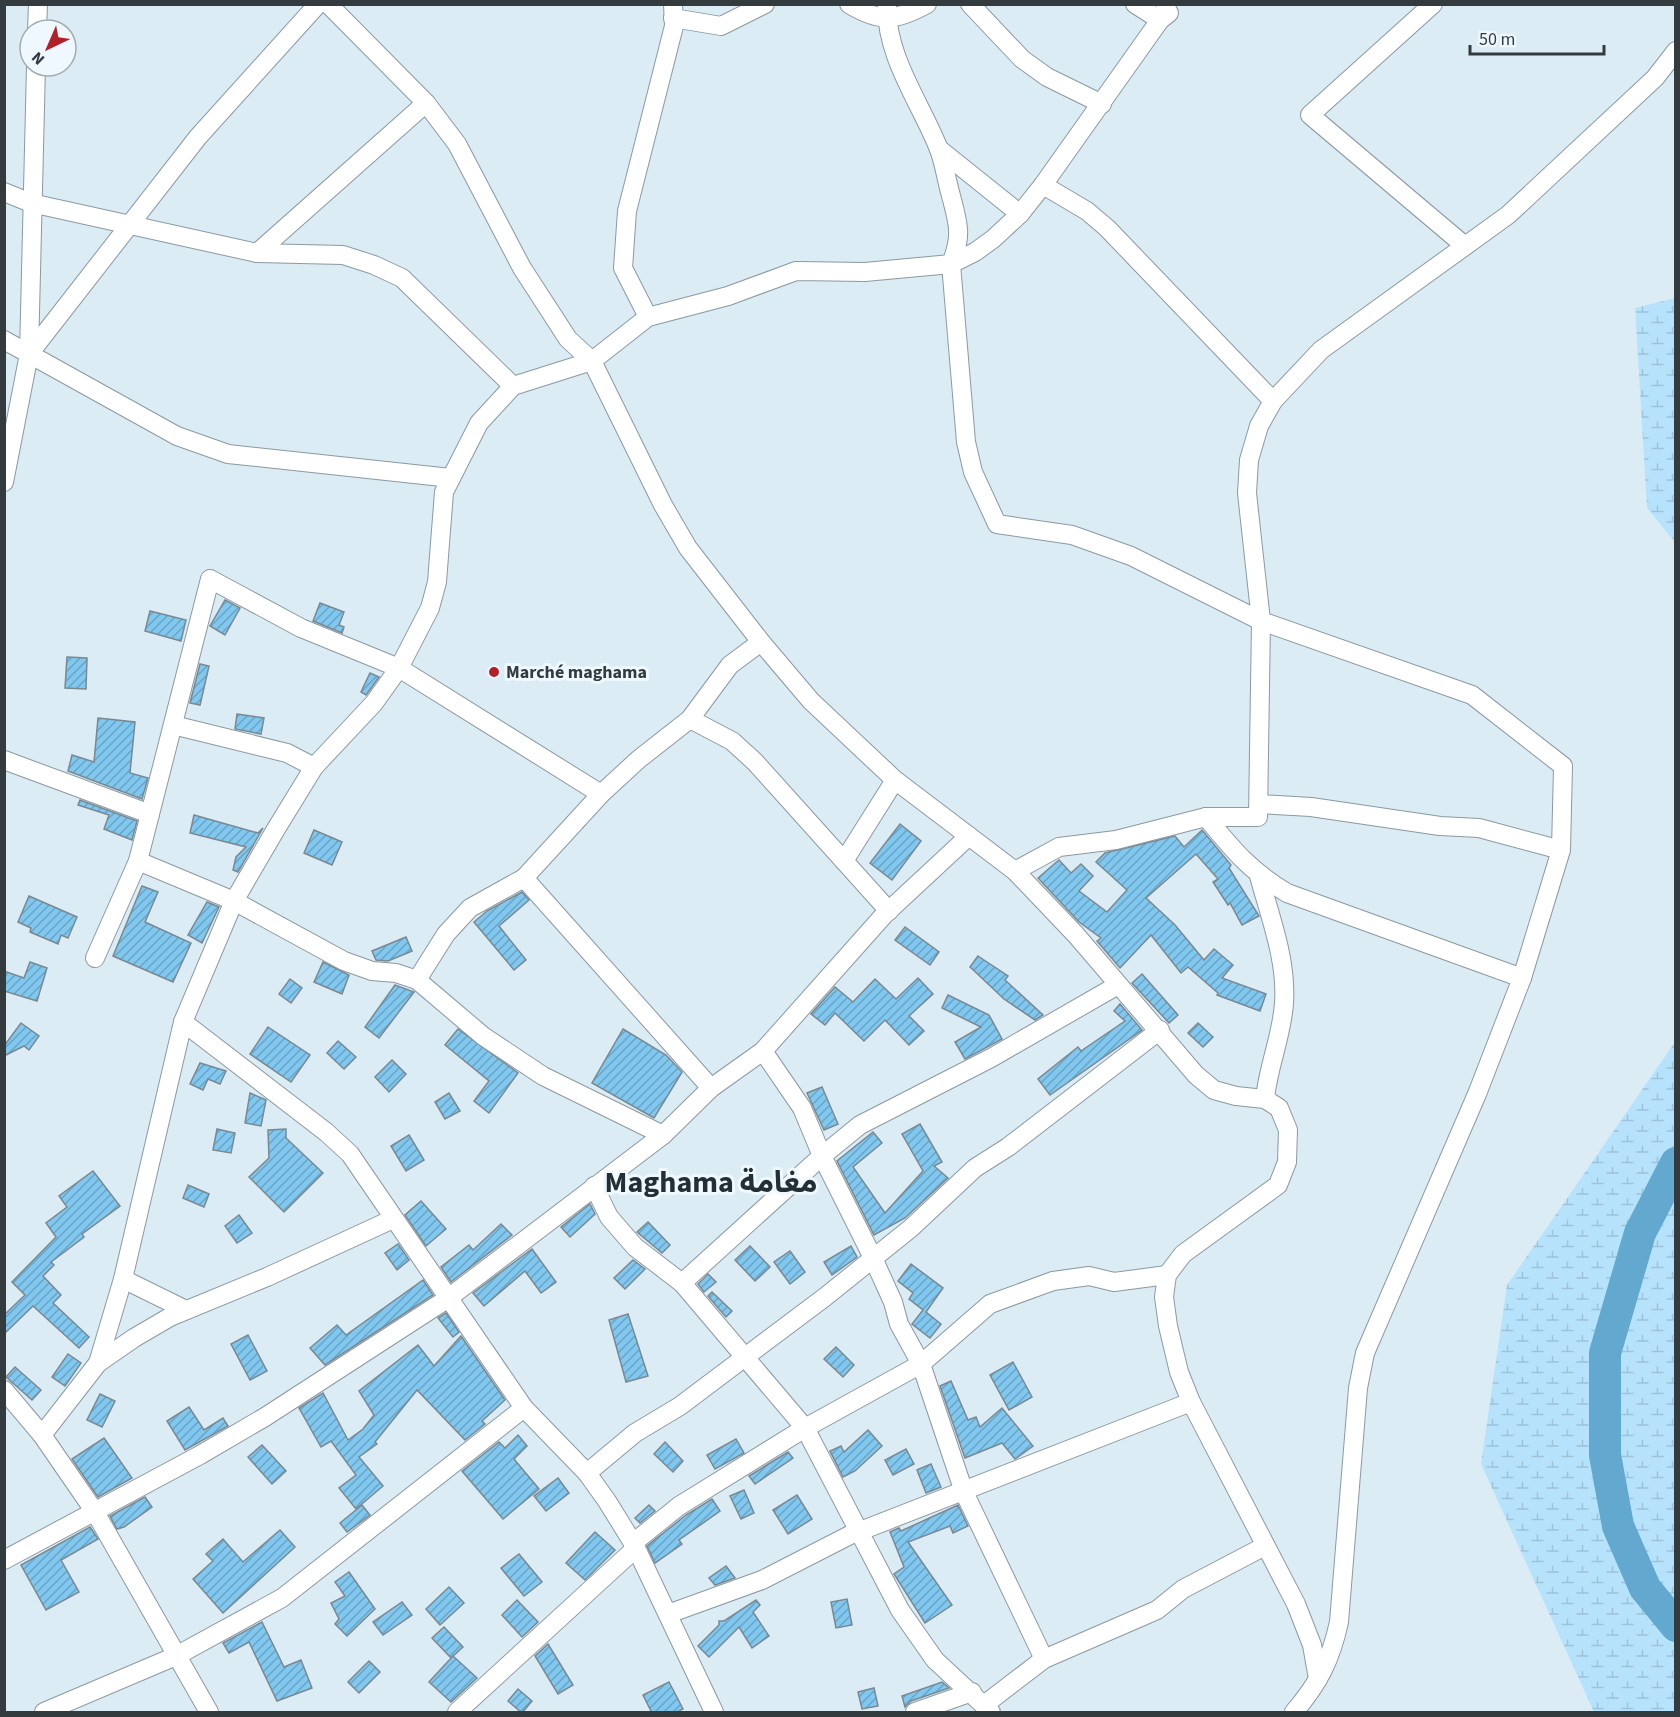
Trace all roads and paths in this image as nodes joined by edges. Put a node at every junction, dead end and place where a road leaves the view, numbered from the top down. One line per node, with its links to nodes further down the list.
1 (318, 4): 22 (street)
2 (328, 4): 15 (street)
3 (765, 4): 10 (street)
4 (849, 4): 11 (street)
5 (927, 4): 11 (street)
6 (970, 4): 16 (street)
7 (1135, 4): 12 (street)
8 (1179, 4): 12 (street)
9 (1433, 4): 23 (street)
10 (673, 11): 26 (street)
11 (887, 11): 17 (street)
12 (1164, 12): 16 (street)
13 (1676, 51): 23 (street)
14 (36, 78): 20 (street)
15 (426, 103): 24 (street); 29 (street)
16 (1102, 104): 18 (street)
17 (939, 149): 21 (street); 25 (street)
18 (1043, 184): 21 (street); 31 (street)
19 (4, 192): 20 (street)
20 (31, 203): 22 (street); 28 (street)
21 (1020, 214): 25 (street)
22 (129, 227): 24 (street); 28 (street)
23 (1465, 246): 31 (street)
24 (257, 253): 30 (street)
25 (951, 264): 26 (street); 34 (street)
26 (648, 317): 29 (street)
27 (4, 340): 28 (street)
28 (29, 354): 32 (street); 33 (street)
29 (592, 361): 30 (street); 35 (street)
30 (513, 386): 32 (street)
31 (1273, 401): 34 (street)
32 (451, 478): 36 (street)
33 (4, 482)
34 (1261, 621): 43 (street); 47 (street)
35 (761, 642): 37 (street); 41 (street)
36 (399, 668): 38 (street); 40 (street); 42 (street)
37 (690, 719): 42 (street); 49 (street)
38 (173, 725): 40 (street); 44 (street)
39 (4, 760): 44 (street)
40 (315, 767): 53 (street)
41 (895, 780): 46 (street); 49 (street)
42 (601, 794): 52 (street)
43 (1259, 804): 45 (street); 47 (street)
44 (150, 814): 48 (street)
45 (1206, 817): 50 (street); 51 (street)
46 (969, 836): 50 (street); 54 (street)
47 (1561, 850): 56 (street)
48 (138, 861): 53 (street); 55 (street)
49 (844, 861): 54 (street)
50 (1015, 871): 58 (street)
51 (1259, 876): 56 (street); 63 (street)
52 (524, 878): 57 (street); 62 (street)
53 (234, 901): 57 (street); 59 (street)
54 (889, 911): 61 (street)
55 (95, 958)
56 (1521, 978): 92 (street)
57 (417, 980): 64 (street)
58 (1118, 985): 60 (street); 65 (street)
59 (183, 1022): 67 (street); 70 (street)
60 (1160, 1030): 63 (street); 68 (street)
61 (763, 1051): 62 (street); 65 (street)
62 (711, 1088): 64 (street)
63 (1265, 1099): 69 (street)
64 (663, 1135): 66 (street)
65 (822, 1156): 68 (street); 71 (street)
66 (594, 1186): 71 (street); 72 (street)
67 (393, 1220): 72 (street); 73 (street)
68 (873, 1258): 74 (street); 76 (street)
69 (1167, 1275): 76 (street); 78 (street)
70 (123, 1279): 73 (street); 75 (street)
71 (682, 1283): 74 (street)
72 (447, 1299): 79 (street); 84 (street)
73 (186, 1310): 75 (street)
74 (744, 1357): 80 (street); 82 (street)
75 (98, 1363): 81 (street)
76 (921, 1364): 80 (street); 83 (street)
77 (4, 1390): 81 (street)
78 (1191, 1402): 83 (street); 87 (street)
79 (524, 1408): 82 (street); 90 (street)
80 (805, 1428): 85 (street); 86 (street)
81 (42, 1435): 84 (street)
82 (587, 1473): 86 (street)
83 (964, 1492): 85 (street); 91 (street)
84 (95, 1512): 88 (street); 90 (street)
85 (858, 1532): 89 (street); 93 (street)
86 (634, 1545): 89 (street); 96 (street)
87 (1265, 1546): 91 (street); 92 (street)
88 (4, 1560)
89 (668, 1614): 97 (street)
90 (176, 1656): 94 (street); 95 (street)
91 (1044, 1659): 93 (street)
92 (1318, 1679): 99 (street)
93 (982, 1703): 98 (street)
94 (44, 1713)
95 (209, 1713)
96 (457, 1713)
97 (714, 1713)
98 (915, 1713)
99 (1294, 1713)

